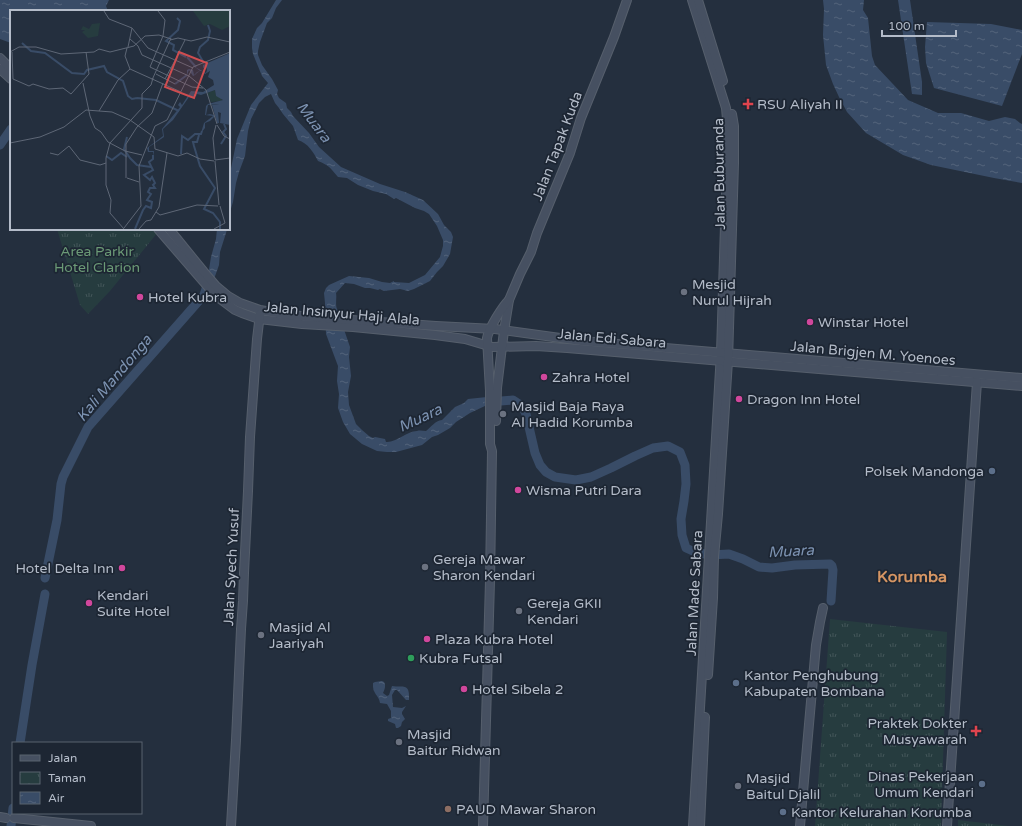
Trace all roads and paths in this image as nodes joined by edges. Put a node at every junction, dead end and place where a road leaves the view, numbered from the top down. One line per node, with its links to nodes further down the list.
1 (627, 0): 11 (street, Jalan Tapak Kuda)
2 (692, 0): 18 (street, Jalan Buburanda)
3 (698, 0): 18 (street, Jalan Buburanda)
4 (0, 58): 5 (street)
5 (10, 68)
6 (0, 69): 7 (street)
7 (10, 78)
8 (159, 230): 10 (street, Jalan Insinyur Haji Alala)
9 (170, 230): 10 (street, Jalan Insinyur Haji Alala)
10 (202, 276): 12 (street, Jalan Insinyur Haji Alala)
11 (509, 300): 14 (street, Jalan Tapak Kuda); 15 (street, Jalan Tapak Kuda)
12 (260, 315): 13 (street, Jalan Insinyur Haji Alala); 28 (street, Jalan Syech Yusuf)
13 (352, 324): 14 (street, Jalan Insinyur Haji Alala); 16 (street, Jalan Insinyur Haji Alala)
14 (490, 329): 15 (street, Jalan Insinyur Haji Alala); 16 (street)
15 (507, 331): 17 (street, Jalan Tapak Kuda); 18 (street, Jalan Edi Sabara)
16 (488, 346): 17 (street, Jalan Insinyur Haji Alala); 22 (street)
17 (506, 347): 18 (street, Jalan Edi Sabara); 22 (street, Jalan Tapak Kuda)
18 (724, 357): 19 (street, Jalan Brigjen M. Yoenoes); 20 (street, Jalan Brigjen M. Yoenoes); 23 (street, Jalan Made Sabara)
19 (1022, 378)
20 (977, 382): 21 (street, Jalan Brigjen M. Yoenoes); 33 (street)
21 (1022, 386)
22 (494, 391): 29 (street)
23 (713, 540): 25 (street, Jalan Made Sabara); 25 (street, Jalan Made Sabara)
24 (823, 608): 32 (street)
25 (701, 739): 30 (street, Jalan Made Sabara); 31 (street, Jalan Made Sabara)
26 (6, 818): 27 (street)
27 (91, 826)
28 (231, 826)
29 (483, 826)
30 (693, 826)
31 (700, 826)
32 (800, 826)
33 (947, 826)

